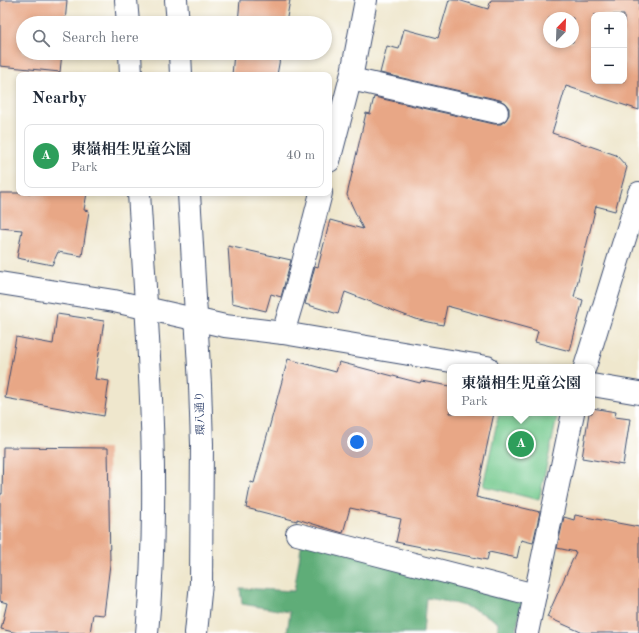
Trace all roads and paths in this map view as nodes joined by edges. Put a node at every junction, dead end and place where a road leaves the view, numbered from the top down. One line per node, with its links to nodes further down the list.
1 (126, 0): 4 (street)
2 (176, 0): 5 (street)
3 (366, 0): 10 (street)
4 (127, 16)
5 (177, 16)
6 (131, 60): 8 (street)
7 (180, 60): 9 (street)
8 (132, 72)
9 (181, 72)
10 (351, 79): 11 (street); 12 (street)
11 (497, 112)
12 (332, 150)
13 (639, 192): 17 (street)
14 (139, 196): 19 (street)
15 (189, 196): 20 (street, 環八通り)
16 (320, 196): 21 (street)
17 (629, 222): 23 (street)
18 (0, 283): 19 (street)
19 (146, 307): 20 (street); 29 (street)
20 (196, 319): 21 (street); 30 (street, 環八通り)
21 (283, 333): 22 (street)
22 (469, 364)
23 (586, 364)
24 (595, 386): 25 (street)
25 (639, 393)
26 (572, 416): 28 (street)
27 (297, 534): 28 (street)
28 (535, 595): 31 (street)
29 (147, 633)
30 (196, 633)
31 (527, 633)

